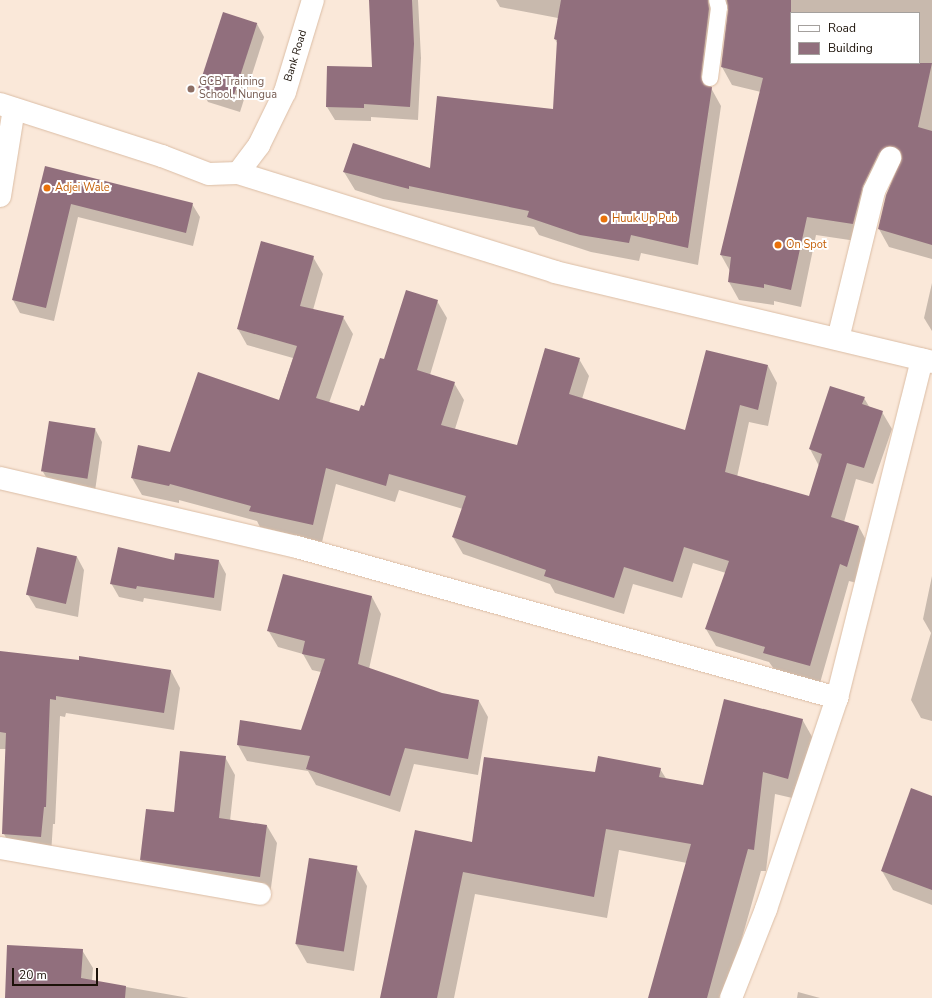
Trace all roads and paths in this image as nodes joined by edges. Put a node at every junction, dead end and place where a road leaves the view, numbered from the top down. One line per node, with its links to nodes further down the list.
1 (313, 0): 6 (street, Bank Road)
2 (717, 0): 3 (lane)
3 (710, 78)
4 (7, 107): 6 (street); 7 (street)
5 (890, 158): 8 (street)
6 (238, 173): 8 (street)
7 (0, 196)
8 (838, 339): 9 (street)
9 (927, 361): 11 (street)
10 (0, 478): 11 (street)
11 (837, 698): 14 (street)
12 (0, 848): 13 (street)
13 (260, 894)
14 (731, 998)

